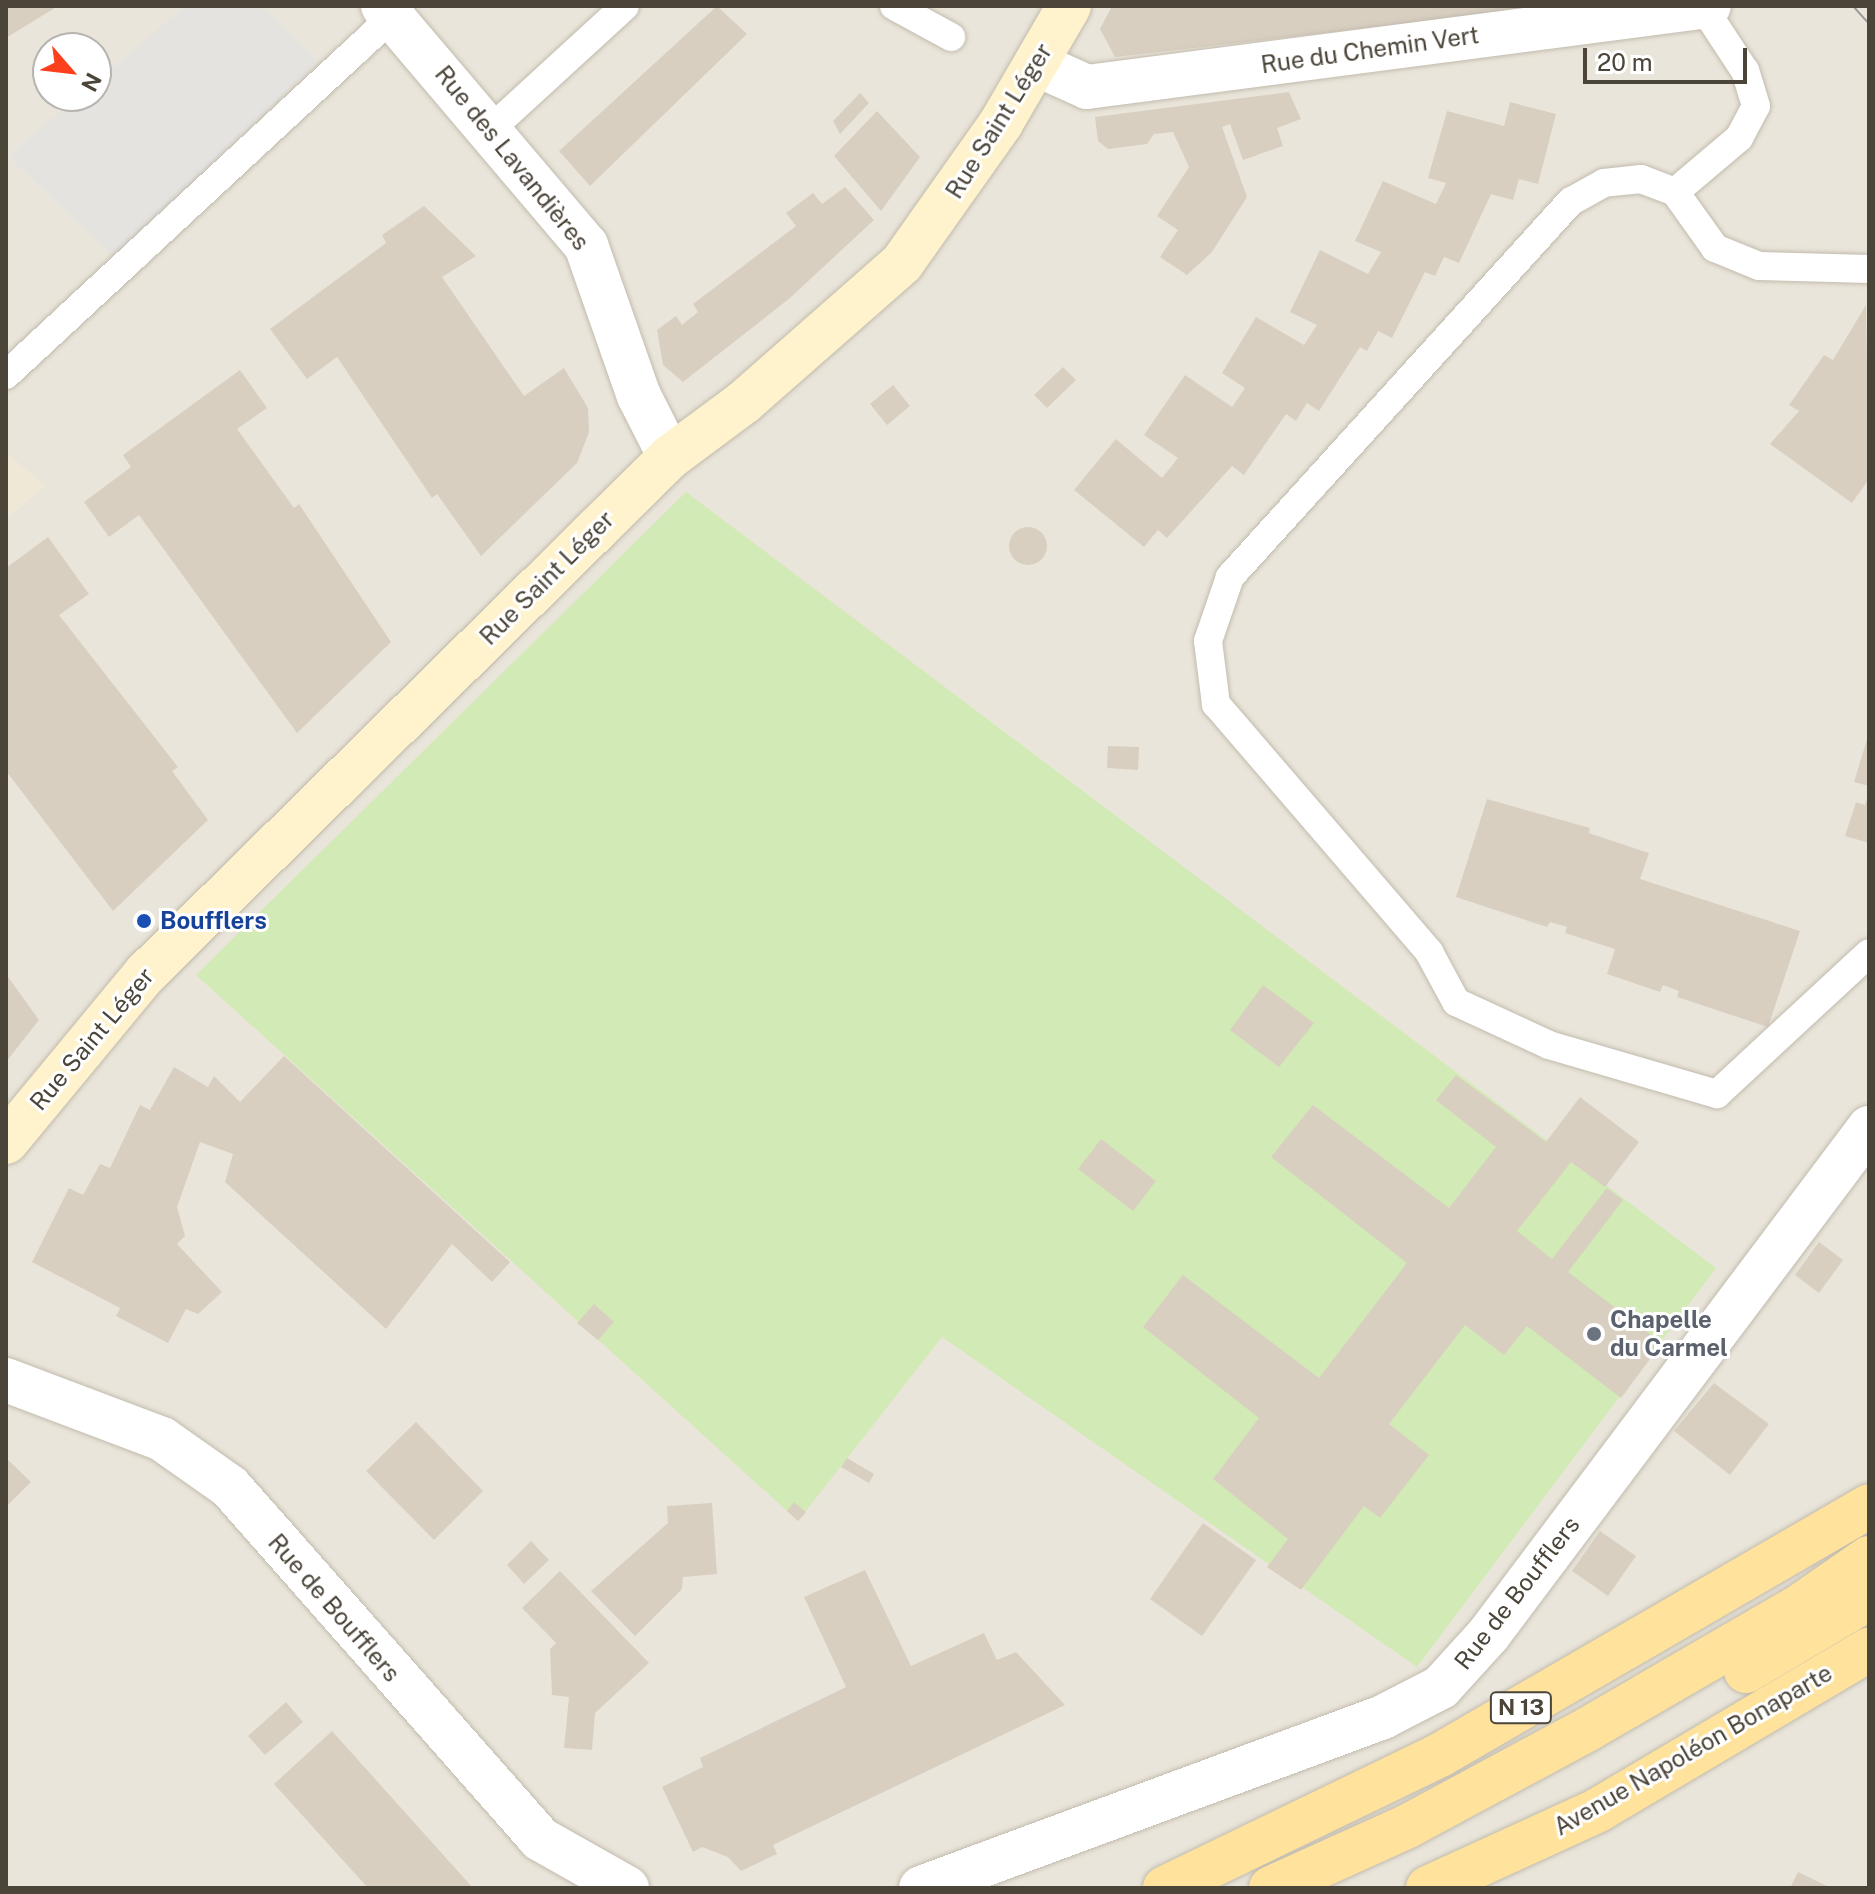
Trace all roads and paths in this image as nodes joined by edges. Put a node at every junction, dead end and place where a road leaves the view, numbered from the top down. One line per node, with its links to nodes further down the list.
1 (625, 6): 8 (lane)
2 (894, 6): 6 (lane)
3 (1069, 6): 7 (street, Rue Saint Léger)
4 (1706, 7): 7 (street, Rue du Chemin Vert); 9 (lane)
5 (388, 11): 8 (street, Rue des Lavandières); 11 (lane)
6 (951, 37)
7 (1036, 64): 12 (street, Rue Saint Léger)
8 (492, 128): 12 (street, Rue des Lavandières)
9 (1675, 192): 10 (lane); 13 (lane)
10 (1869, 269)
11 (6, 375)
12 (670, 457): 15 (street, Rue Saint Léger)
13 (1869, 953)
14 (1869, 1128): 22 (street, Rue de Boufflers)
15 (6, 1142)
16 (6, 1380): 21 (street, Rue de Boufflers)
17 (1869, 1506): 23 (main road, N 13)
18 (1869, 1558): 24 (main road)
19 (1869, 1598): 25 (main road)
20 (1869, 1650): 26 (main road, Avenue Napoléon Bonaparte)
21 (627, 1888)
22 (921, 1888)
23 (1165, 1888)
24 (1271, 1888)
25 (1342, 1888)
26 (1428, 1888)

